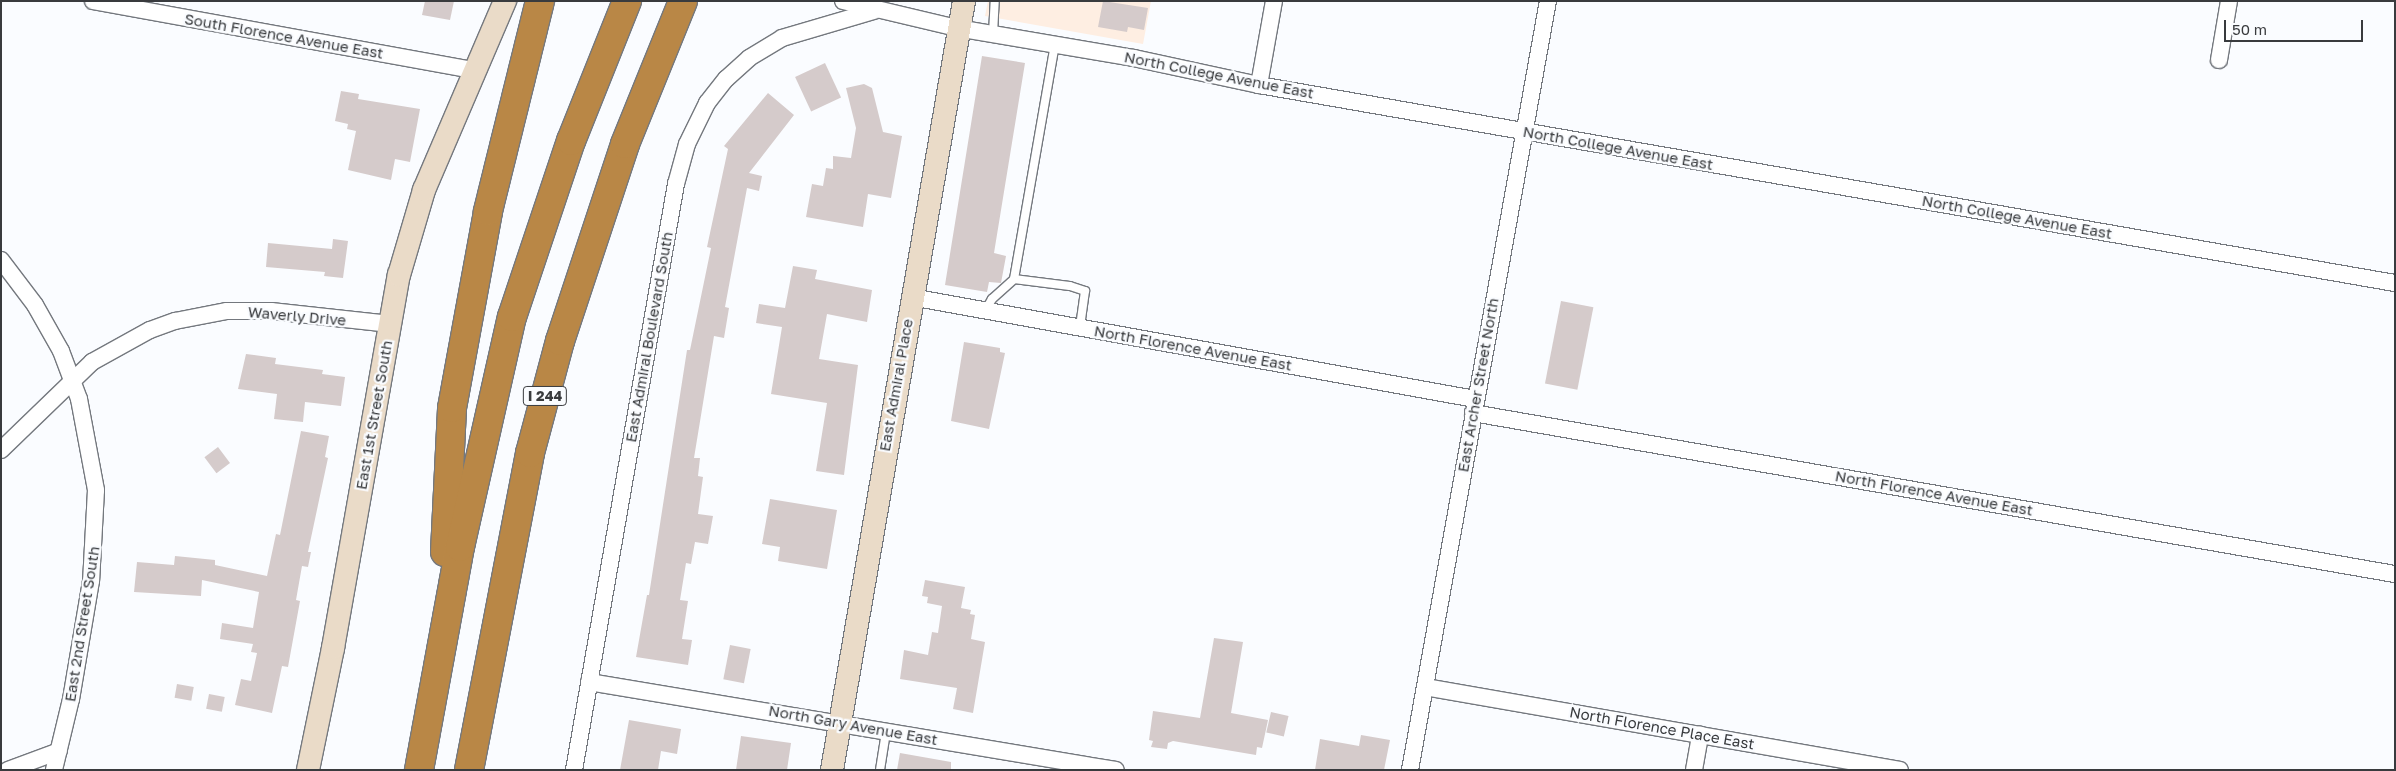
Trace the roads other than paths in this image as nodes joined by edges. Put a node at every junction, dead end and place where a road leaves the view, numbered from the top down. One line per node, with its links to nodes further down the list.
1 (93, 1): 19 (street, South Florence Avenue East)
2 (505, 1): 19 (main road)
3 (540, 1): 33 (highway)
4 (627, 1): 33 (highway)
5 (683, 1): 16 (highway, I 244)
6 (694, 1): 16 (highway)
7 (844, 1): 13 (street, North College Avenue East)
8 (964, 1): 14 (main road, East Admiral Place)
9 (995, 1): 15 (lane)
10 (1274, 1): 20 (street)
11 (1548, 1): 21 (street, East Archer Street North)
12 (2229, 1): 18 (street)
13 (875, 10): 14 (street, North College Avenue East); 34 (street, East Admiral Boulevard South)
14 (957, 28): 15 (street, North College Avenue East); 25 (main road, East Admiral Place)
15 (993, 34): 17 (street, North College Avenue East)
16 (668, 36): 44 (highway, I 244)
17 (1055, 44): 20 (street, North College Avenue East); 23 (lane)
18 (2218, 60)
19 (474, 70): 27 (main road, East 1st Street South)
20 (1259, 85): 21 (street, North College Avenue East)
21 (1525, 132): 24 (street, North College Avenue East); 30 (street, East Archer Street North)
22 (1, 260): 29 (street, East 2nd Street South)
23 (1014, 280): 26 (lane); 28 (lane)
24 (2395, 283)
25 (911, 297): 26 (street, North Florence Avenue East); 36 (main road, East Admiral Place)
26 (985, 311): 28 (street, North Florence Avenue East)
27 (390, 324): 29 (street, Waverly Drive); 42 (main road, East 1st Street South)
28 (1080, 328): 30 (street, North Florence Avenue East)
29 (72, 382): 31 (street, Waverly Drive); 39 (street, East 2nd Street South)
30 (1474, 406): 32 (street, North Florence Avenue East); 35 (street, East Archer Street North)
31 (1, 450)
32 (2395, 574)
33 (440, 658): 43 (highway)
34 (589, 682): 36 (street, North Gary Avenue East); 45 (street, East Admiral Boulevard South)
35 (1425, 687): 38 (street, North Florence Place East); 49 (street, East Archer Street North)
36 (840, 723): 37 (street, North Gary Avenue East); 46 (main road, East Admiral Place)
37 (886, 731): 47 (lane); 48 (street, North Gary Avenue East)
38 (1700, 735): 50 (street); 51 (street, North Florence Place East)
39 (59, 751): 40 (street); 41 (street, East 2nd Street South)
40 (8, 770)
41 (54, 770)
42 (308, 770)
43 (420, 770)
44 (469, 770)
45 (574, 770)
46 (832, 770)
47 (880, 770)
48 (1116, 770)
49 (1410, 770)
50 (1694, 770)
51 (1900, 770)

